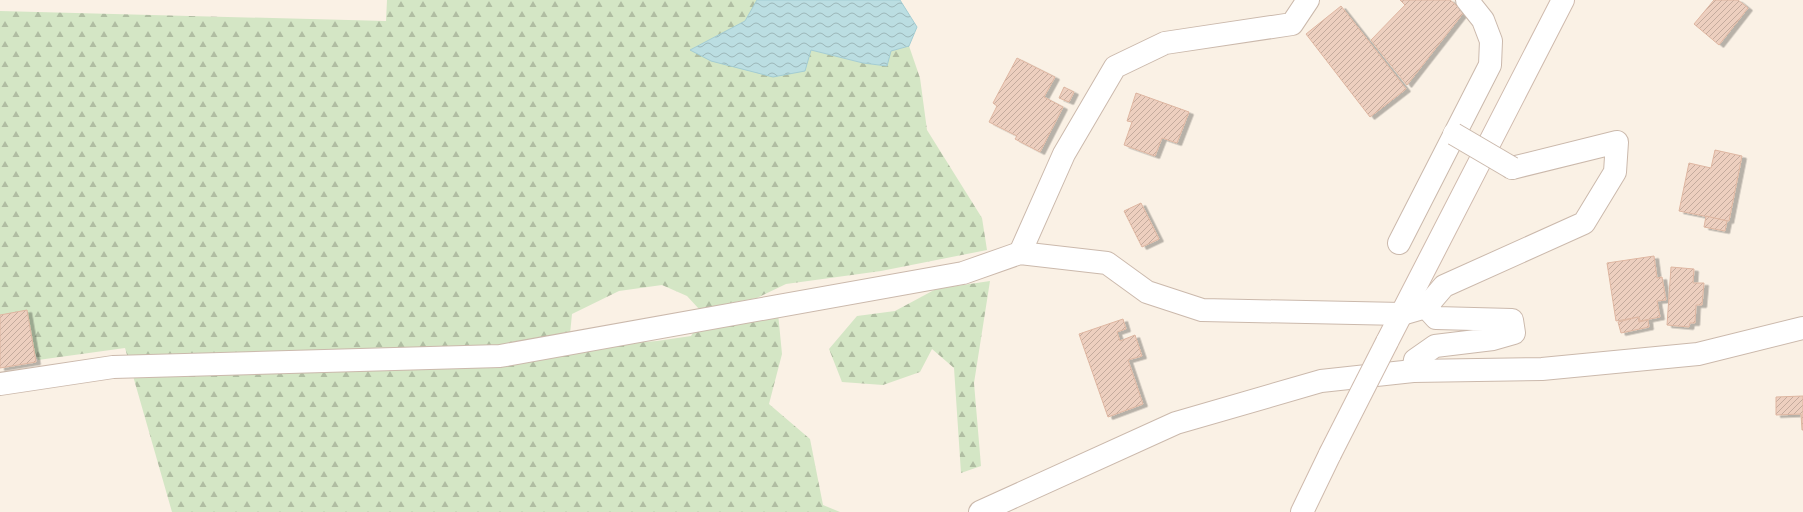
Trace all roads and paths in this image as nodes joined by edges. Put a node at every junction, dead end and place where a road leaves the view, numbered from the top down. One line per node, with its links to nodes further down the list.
1 (1308, 0): 6 (street)
2 (1467, 0): 4 (street)
3 (1563, 0): 8 (street)
4 (1454, 134): 5 (street); 7 (street, bridge)
5 (1399, 243)
6 (1020, 253): 8 (street); 11 (street)
7 (1426, 307): 8 (street); 10 (street)
8 (1402, 314): 13 (street, bridge)
9 (1803, 328): 10 (street)
10 (1413, 371): 12 (street)
11 (0, 384)
12 (980, 512)
13 (1302, 512)

